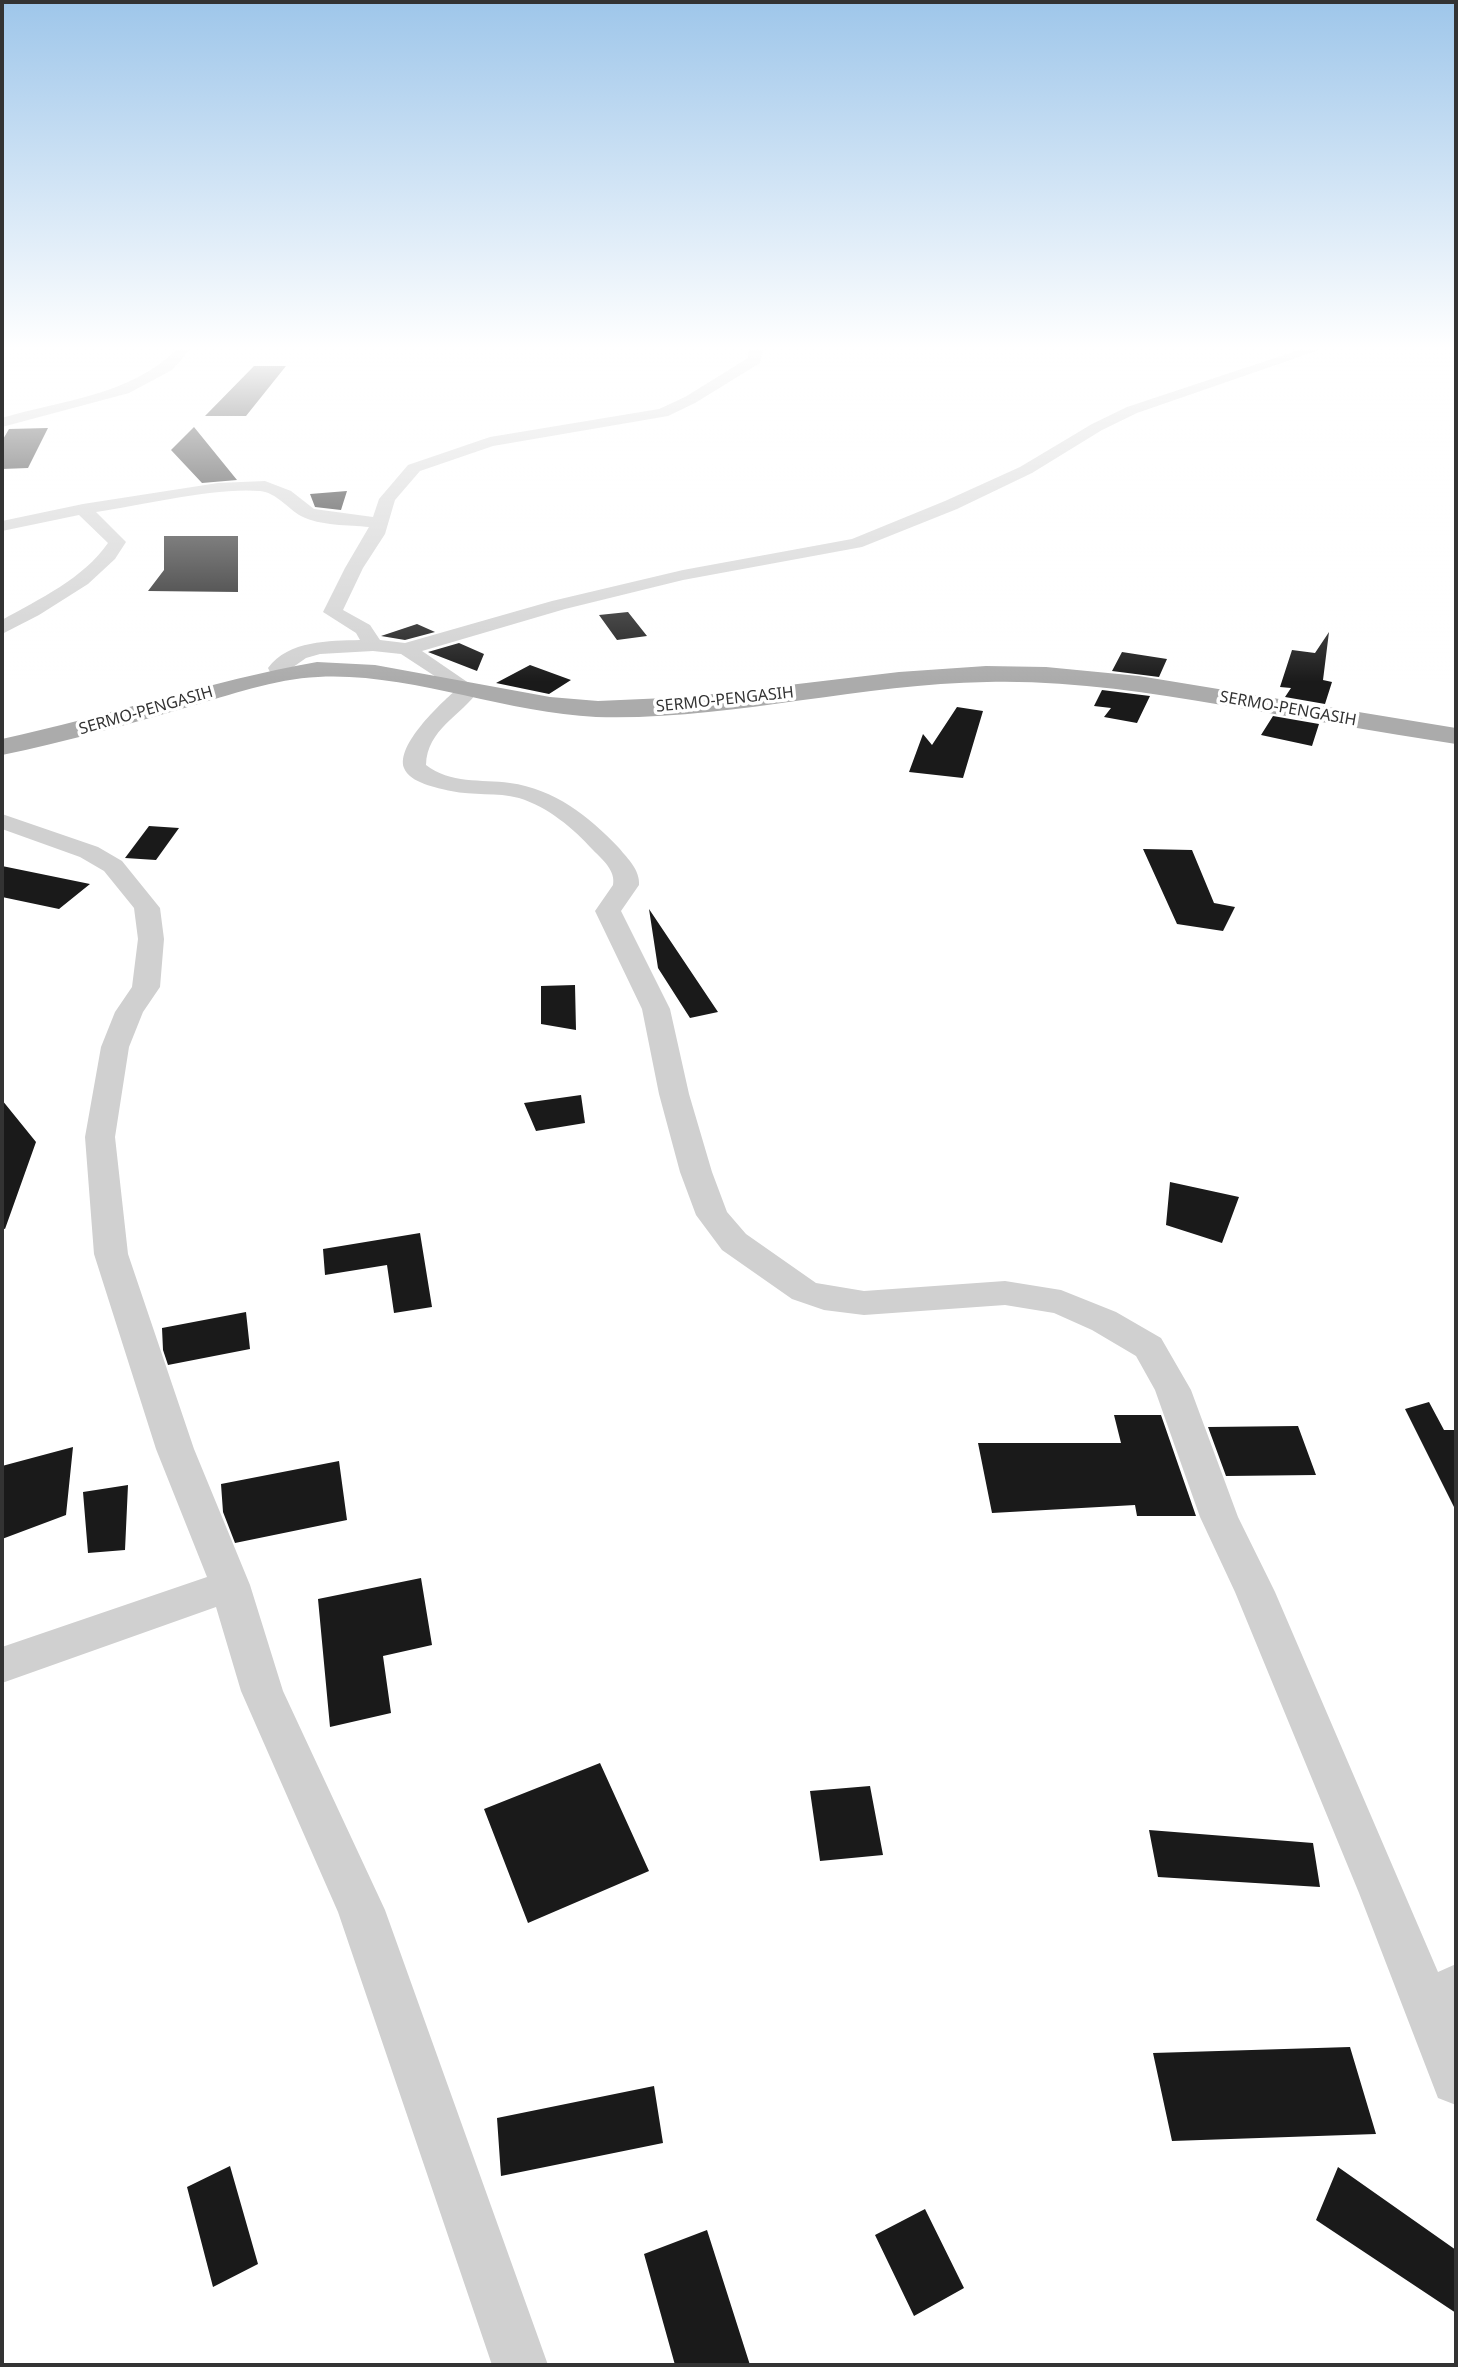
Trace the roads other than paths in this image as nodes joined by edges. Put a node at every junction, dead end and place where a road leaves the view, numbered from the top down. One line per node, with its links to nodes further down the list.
1 (436, 460): 4 (street)
2 (1042, 460): 8 (street)
3 (83, 509): 4 (street); 5 (street); 6 (street)
4 (380, 523): 7 (street)
5 (2, 526)
6 (2, 628)
7 (373, 645): 8 (street); 9 (street)
8 (407, 649): 10 (street)
9 (280, 674): 10 (main road, SERMO-PENGASIH); 12 (main road, SERMO-PENGASIH)
10 (469, 690): 11 (main road, SERMO-PENGASIH); 16 (street)
11 (1456, 736)
12 (2, 747)
13 (2, 821): 14 (street)
14 (230, 1586): 15 (street); 18 (street)
15 (2, 1665)
16 (1443, 2002): 17 (street)
17 (1456, 2080)
18 (520, 2365)

